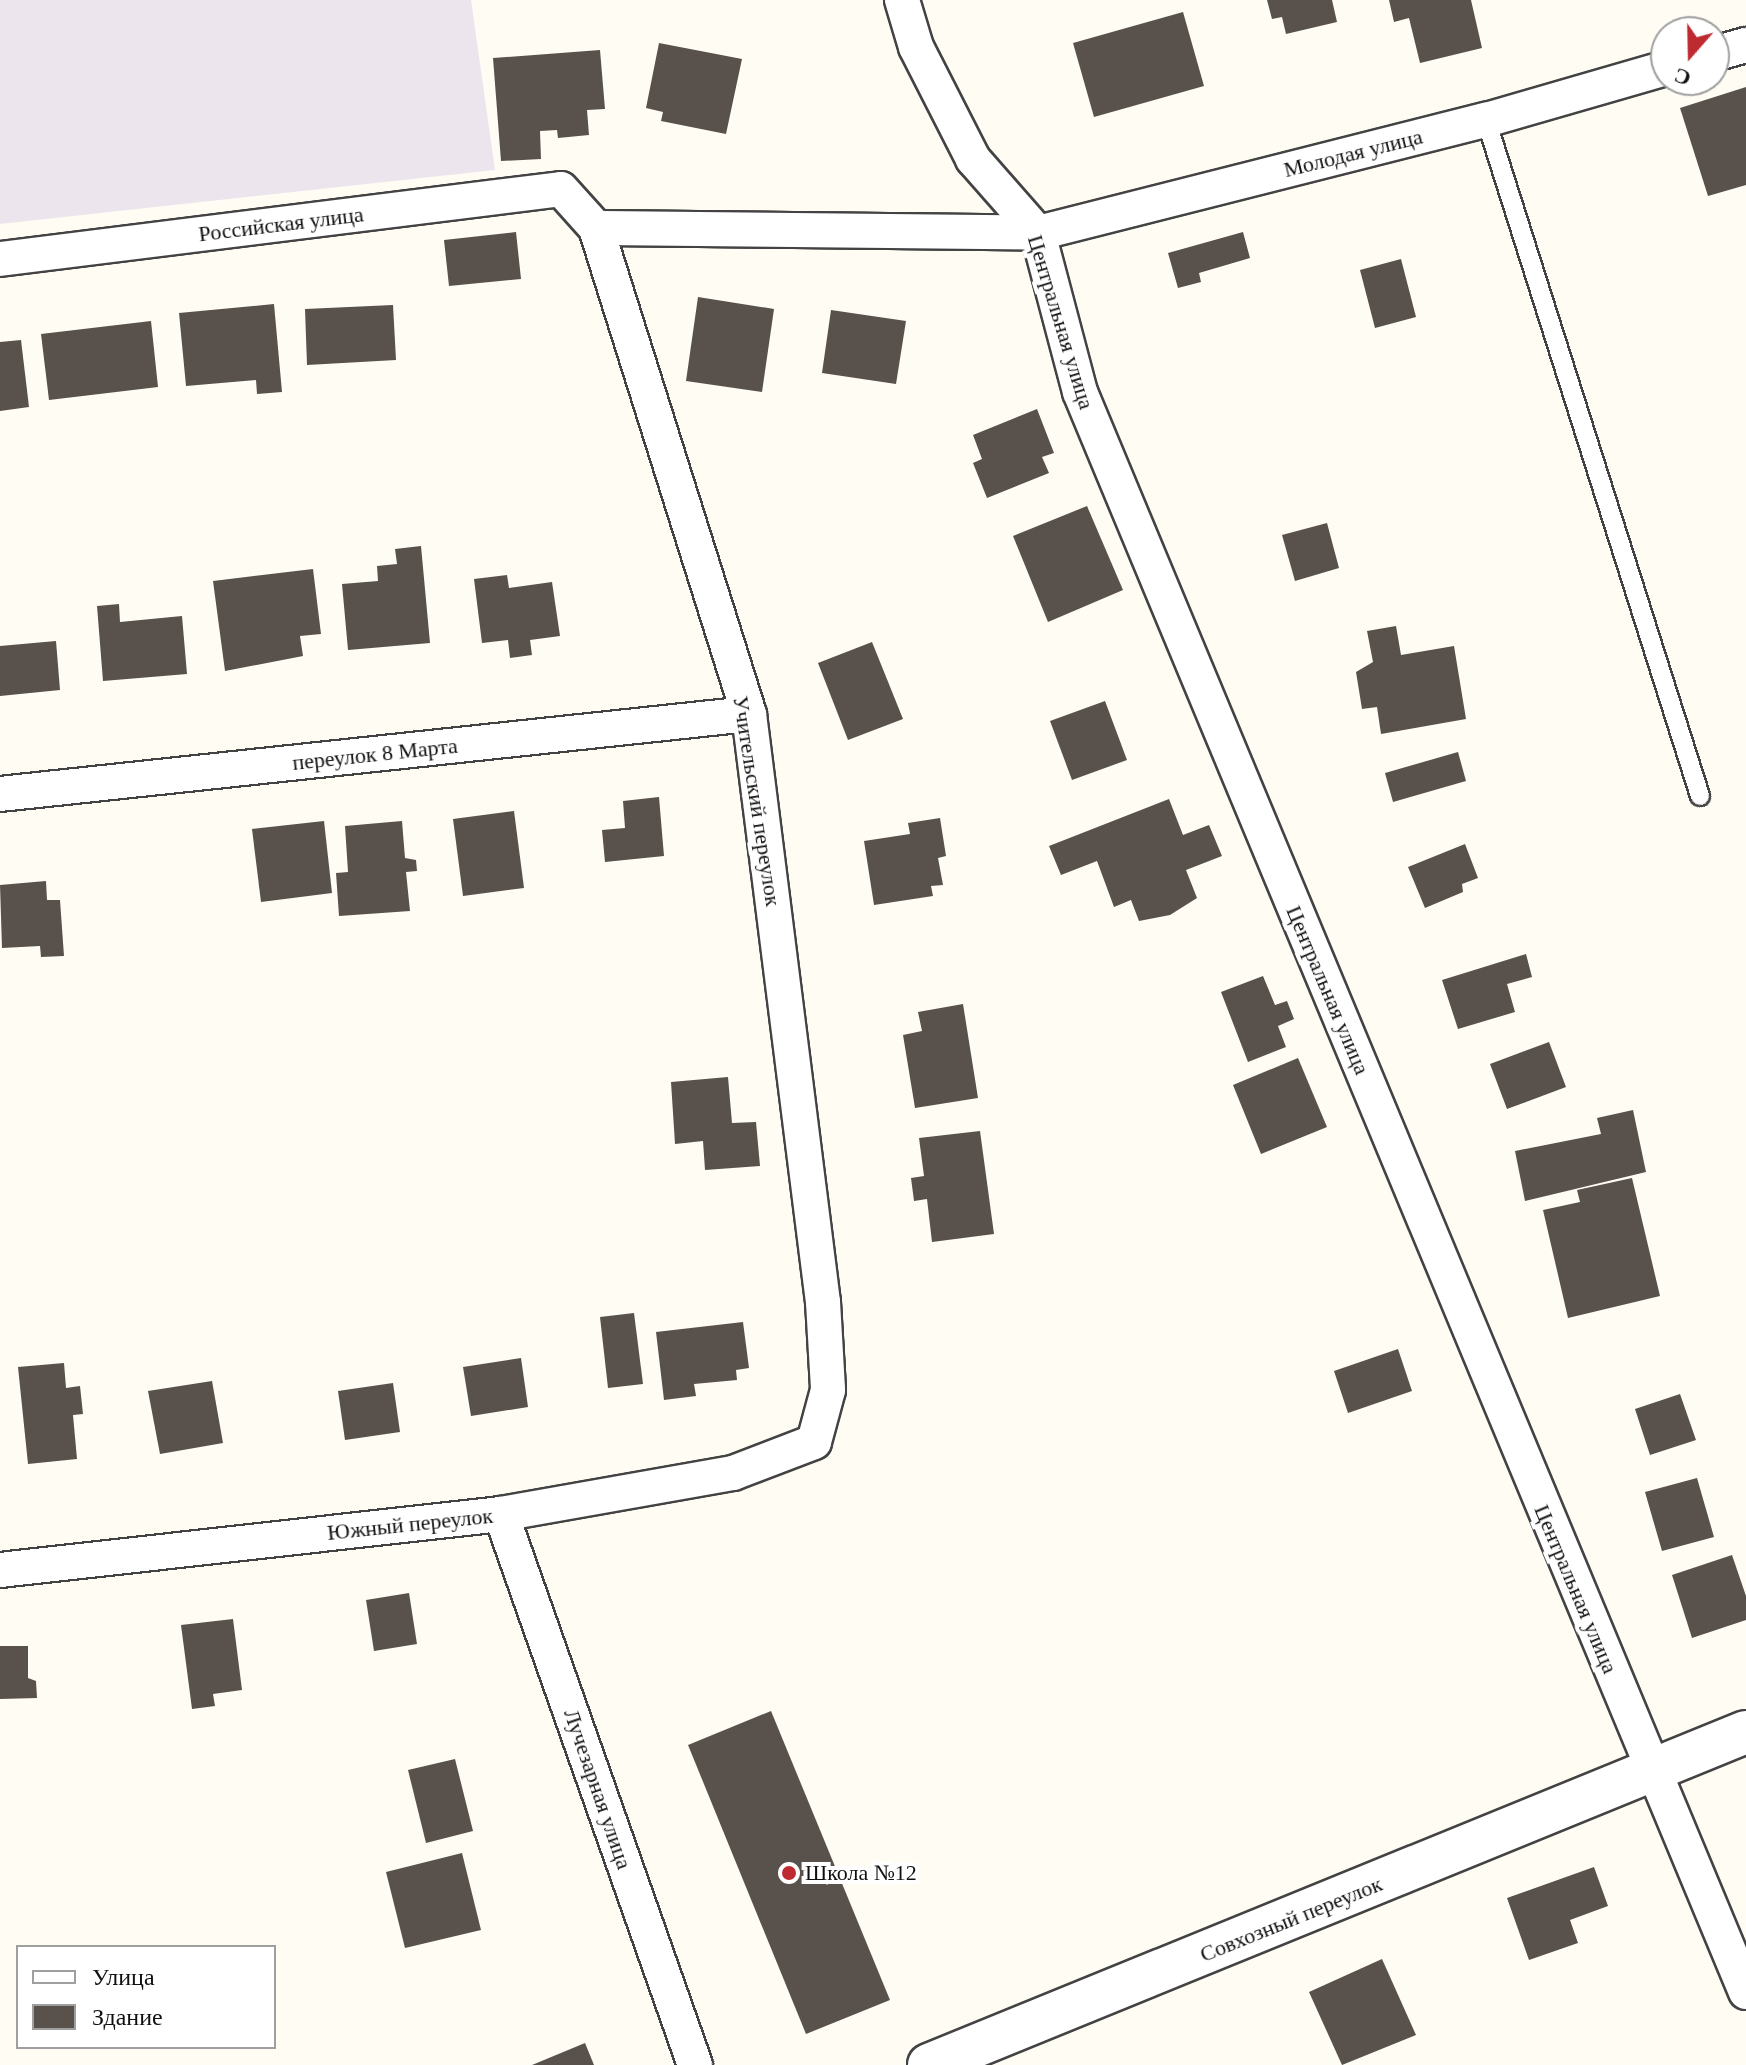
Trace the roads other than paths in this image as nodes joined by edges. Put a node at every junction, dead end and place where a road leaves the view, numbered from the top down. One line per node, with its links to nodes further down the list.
1 (902, 0): 6 (street, Центральная улица)
2 (1650, 73): 3 (street, Молодая улица)
3 (1486, 120): 6 (street, Молодая улица); 10 (lane)
4 (561, 189): 5 (street, Учительский переулок); 7 (street, Российская улица)
5 (596, 228): 6 (street, Молодая улица); 8 (street, Учительский переулок)
6 (1038, 233): 15 (street, Центральная улица)
7 (0, 259)
8 (749, 714): 9 (street, переулок 8 Марта); 11 (street, Учительский переулок)
9 (0, 794)
10 (1700, 796)
11 (814, 1442): 12 (street, Южный переулок)
12 (501, 1514): 13 (street, Южный переулок); 17 (street, Лучезарная улица)
13 (0, 1570)
14 (1746, 1732): 15 (street, Совхозный переулок)
15 (1652, 1773): 16 (street, Центральная улица); 18 (street, Совхозный переулок)
16 (1746, 1992)
17 (695, 2065)
18 (929, 2065)

